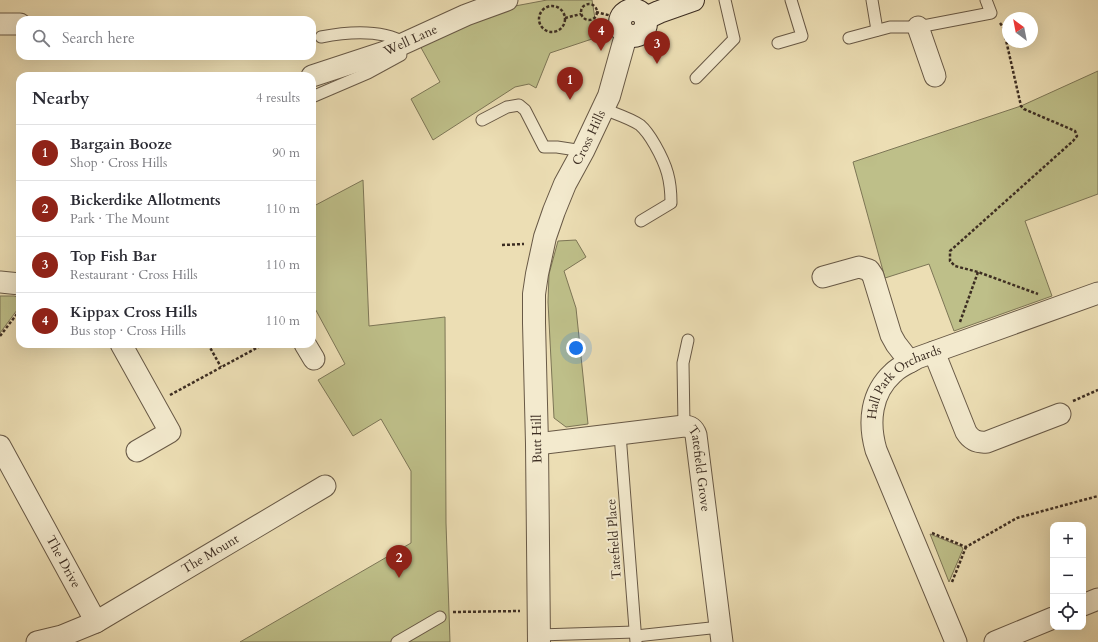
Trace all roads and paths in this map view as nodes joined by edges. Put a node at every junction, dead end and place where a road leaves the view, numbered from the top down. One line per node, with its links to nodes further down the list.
1 (507, 0): 18 (street, Well Lane)
2 (693, 0): 10 (street)
3 (725, 0): 22 (lane)
4 (791, 0): 19 (lane)
5 (872, 0): 15 (lane)
6 (986, 0): 8 (lane)
7 (596, 12): 9 (path); 9 (path); 10 (path)
8 (990, 13): 14 (lane); 30 (path)
9 (582, 14): 11 (path)
10 (621, 17): 24 (street, Cross Hills)
11 (565, 18): 11 (path)
12 (0, 24): 13 (street)
13 (16, 24)
14 (918, 26): 15 (lane); 21 (street)
15 (876, 30): 17 (lane)
16 (321, 38): 18 (lane)
17 (849, 38)
18 (409, 41): 20 (street, Well Lane); 23 (lane)
19 (778, 43)
20 (316, 75)
21 (935, 76)
22 (696, 78)
23 (316, 95)
24 (604, 109): 26 (street, Cross Hills); 27 (lane)
25 (482, 120): 26 (lane)
26 (583, 151): 28 (street, Cross Hills)
27 (641, 221)
28 (535, 241): 29 (path); 50 (street, Butt Hill)
29 (502, 245)
30 (978, 272): 35 (path); 42 (path)
31 (823, 277): 43 (street)
32 (0, 282): 33 (street)
33 (16, 284)
34 (1098, 293): 35 (street, Hall Park Orchards)
35 (1065, 304): 42 (street, Hall Park Orchards)
36 (16, 315): 37 (path)
37 (0, 336)
38 (688, 340): 48 (lane)
39 (123, 348): 46 (street)
40 (210, 348): 44 (path)
41 (257, 348): 44 (path)
42 (942, 349): 43 (street, Hall Park Orchards); 47 (street)
43 (910, 362): 55 (street, Hall Park Orchards)
44 (220, 368): 46 (path)
45 (1098, 390): 47 (path)
46 (154, 404): 52 (street)
47 (1060, 414)
48 (684, 426): 49 (street, Tatefield Grove); 64 (street, Tatefield Grove)
49 (620, 434): 50 (street, Tatefield Grove); 65 (lane, Tatefield Place)
50 (537, 444): 60 (street, Butt Hill)
51 (0, 446): 63 (street, The Drive)
52 (137, 451)
53 (325, 486): 63 (street, The Mount)
54 (1098, 496): 56 (path)
55 (907, 523): 56 (path); 59 (street, Hall Park Orchards)
56 (966, 547): 59 (path)
57 (1098, 599): 58 (street)
58 (1086, 604)
59 (942, 606): 69 (street, Hall Park Orchards)
60 (540, 611): 61 (path); 66 (street, Butt Hill)
61 (440, 618): 68 (lane)
62 (1050, 619): 70 (street)
63 (96, 622): 67 (street)
64 (721, 634): 65 (lane)
65 (636, 636): 66 (lane)
66 (539, 638)
67 (37, 642)
68 (397, 642)
69 (956, 642)
70 (995, 642)

